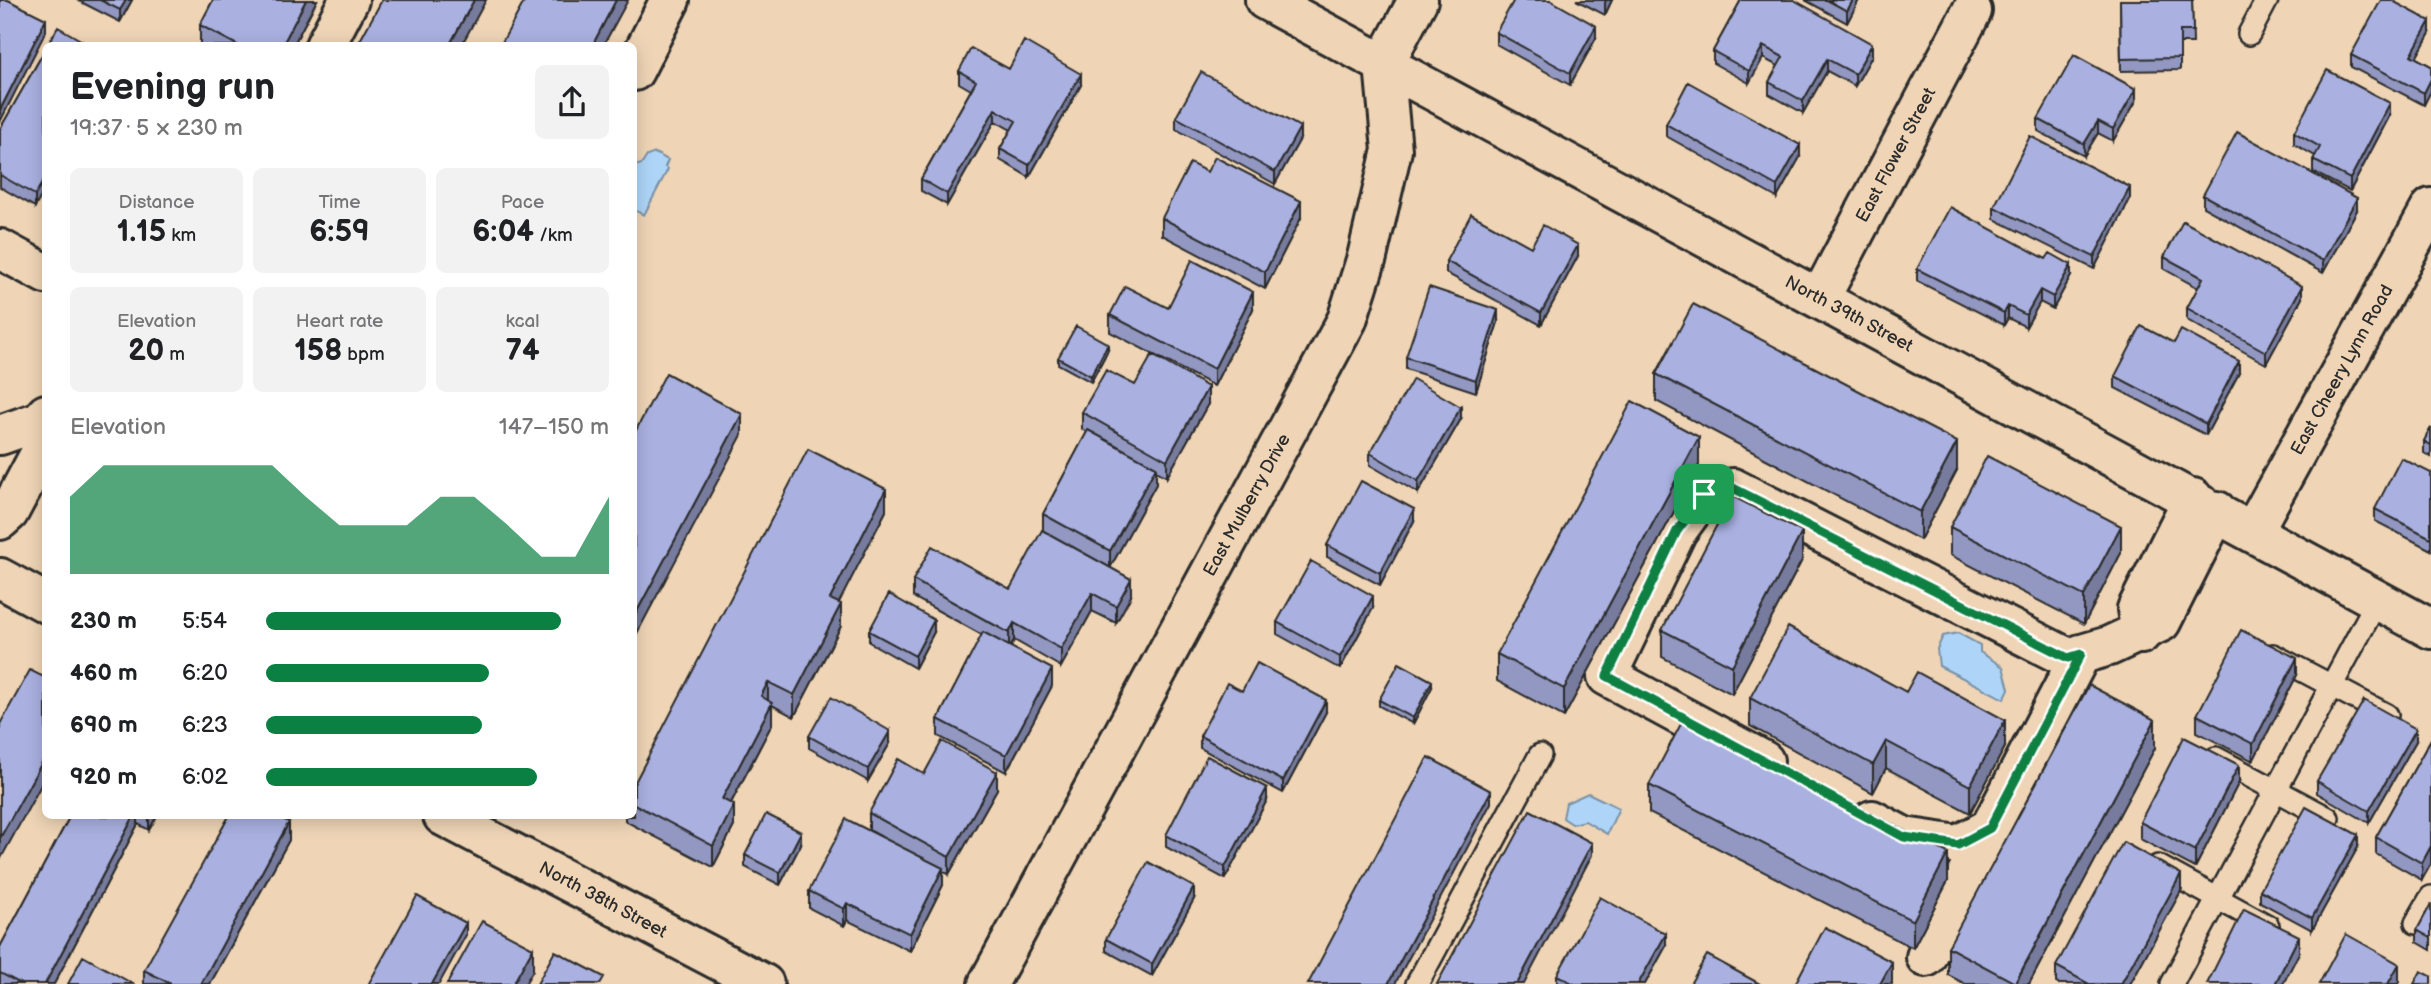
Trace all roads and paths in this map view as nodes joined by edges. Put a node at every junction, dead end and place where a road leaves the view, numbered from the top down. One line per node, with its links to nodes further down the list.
1 (349, 0): 8 (street)
2 (670, 0): 10 (street)
3 (1265, 0): 9 (street, North 39th Street)
4 (1418, 0): 9 (street)
5 (2267, 0): 7 (lane)
6 (1972, 11): 14 (street, East Flower Street)
7 (2249, 34)
8 (327, 42)
9 (1384, 64): 14 (street, North 39th Street); 44 (street, East Mulberry Drive)
10 (637, 65)
11 (2431, 208): 20 (street, East Cheery Lynn Road)
12 (0, 249): 13 (street)
13 (42, 272)
14 (1820, 298): 18 (street, North 39th Street)
15 (42, 417): 16 (street)
16 (0, 435)
17 (42, 450): 19 (street)
18 (2205, 505): 20 (street, North 39th Street); 26 (street)
19 (0, 520)
20 (2253, 531): 22 (street, North 39th Street)
21 (0, 578): 23 (street)
22 (2378, 599): 24 (street, North 39th Street); 27 (lane)
23 (42, 601)
24 (2431, 629)
25 (2265, 651): 27 (lane)
26 (2081, 654): 31 (street); 36 (street)
27 (2331, 685): 28 (lane); 32 (lane)
28 (2392, 718)
29 (1540, 755): 45 (lane)
30 (2211, 755): 32 (lane)
31 (1797, 779)
32 (2276, 790): 34 (lane); 39 (lane)
33 (1845, 804): 36 (street)
34 (2328, 818)
35 (449, 819): 43 (street, North 38th Street)
36 (1990, 828): 42 (street)
37 (2156, 866): 39 (lane)
38 (2431, 897): 40 (lane)
39 (2218, 898): 41 (lane); 46 (lane)
40 (2416, 923)
41 (2274, 929)
42 (1926, 957)
43 (764, 984)
44 (988, 984)
45 (1418, 984)
46 (2172, 984)

